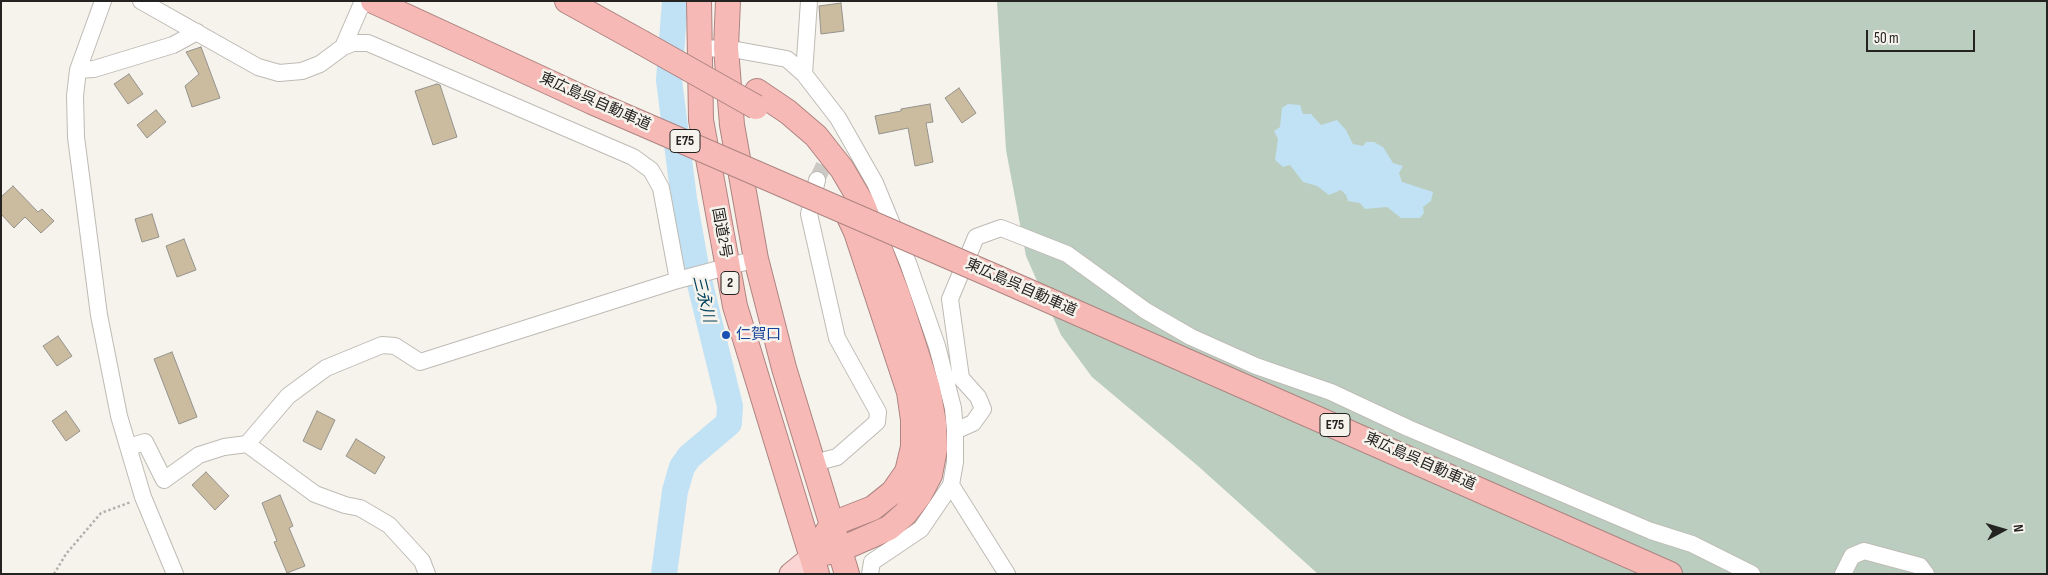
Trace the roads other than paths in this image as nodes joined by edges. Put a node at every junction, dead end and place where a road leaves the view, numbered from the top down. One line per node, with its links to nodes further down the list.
1 (102, 1): 15 (street)
2 (141, 1): 10 (street)
3 (363, 1): 12 (street)
4 (373, 1): 38 (highway, 東広島呉自動車道 / E75, bridge)
5 (567, 1): 11 (highway)
6 (599, 1): 11 (highway)
7 (699, 1): 14 (highway, 国道2号 / 2)
8 (728, 1): 13 (highway, 国道2号 / 2)
9 (809, 1): 16 (street)
10 (197, 32): 12 (street); 15 (street)
11 (642, 34): 17 (highway)
12 (343, 48): 23 (street)
13 (726, 48): 14 (street); 16 (street); 21 (highway, 国道2号 / 2)
14 (699, 49): 22 (highway, 国道2号 / 2)
15 (78, 70): 26 (street)
16 (804, 74): 18 (street)
17 (757, 99): 29 (highway); 30 (highway)
18 (843, 126): 19 (street); 24 (street)
19 (833, 145)
20 (817, 180): 27 (street)
21 (756, 259): 22 (street); 27 (highway, 国道2号 / 2)
22 (727, 267): 23 (street); 31 (highway, 国道2号 / 2)
23 (678, 280): 25 (street)
24 (955, 431): 28 (street); 39 (street)
25 (247, 444): 26 (street); 33 (street)
26 (129, 447): 32 (street)
27 (814, 463): 29 (highway, 国道2号 / 2)
28 (951, 485): 36 (street); 37 (street)
29 (832, 524): 30 (highway, 国道2号 / 2); 31 (highway)
30 (840, 549): 31 (highway); 35 (highway, 国道2号 / 2)
31 (814, 565): 34 (main road)
32 (175, 574)
33 (427, 574)
34 (790, 574)
35 (847, 574)
36 (870, 574)
37 (1007, 574)
38 (1670, 574)
39 (1752, 574)
40 (1843, 574): 41 (street)
41 (1926, 574)

